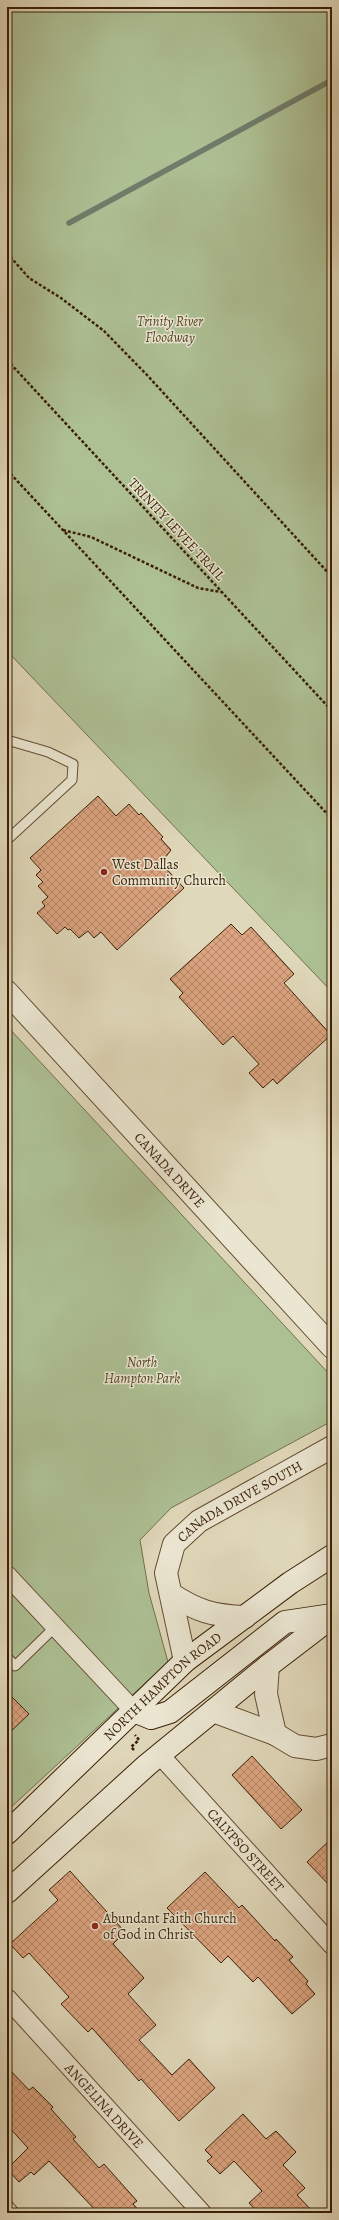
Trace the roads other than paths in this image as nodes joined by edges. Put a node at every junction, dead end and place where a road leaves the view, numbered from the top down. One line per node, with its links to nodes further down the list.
1 (7, 740): 2 (lane)
2 (7, 840)
3 (7, 992): 4 (main road, CANADA DRIVE)
4 (332, 1347)
5 (332, 1447): 8 (main road, CANADA DRIVE SOUTH)
6 (332, 1556): 10 (main road, NORTH HAMPTON ROAD)
7 (7, 1575): 11 (street)
8 (171, 1594): 10 (main road); 13 (main road, CANADA DRIVE SOUTH)
9 (332, 1616): 14 (main road); 15 (main road)
10 (245, 1617): 13 (main road, NORTH HAMPTON ROAD)
11 (55, 1627): 12 (lane); 15 (street)
12 (7, 1657)
13 (185, 1661): 15 (main road, NORTH HAMPTON ROAD)
14 (268, 1666): 16 (main road); 17 (main road)
15 (134, 1711): 20 (main road, NORTH HAMPTON ROAD)
16 (213, 1711): 17 (main road); 19 (main road)
17 (275, 1734): 18 (main road)
18 (332, 1745)
19 (160, 1754): 21 (main road); 22 (street, CALYPSO STREET)
20 (7, 1833)
21 (7, 1892)
22 (332, 1945)
23 (7, 1998): 26 (street, ANGELINA DRIVE)
24 (7, 2204): 25 (lane)
25 (15, 2213)
26 (202, 2213)

